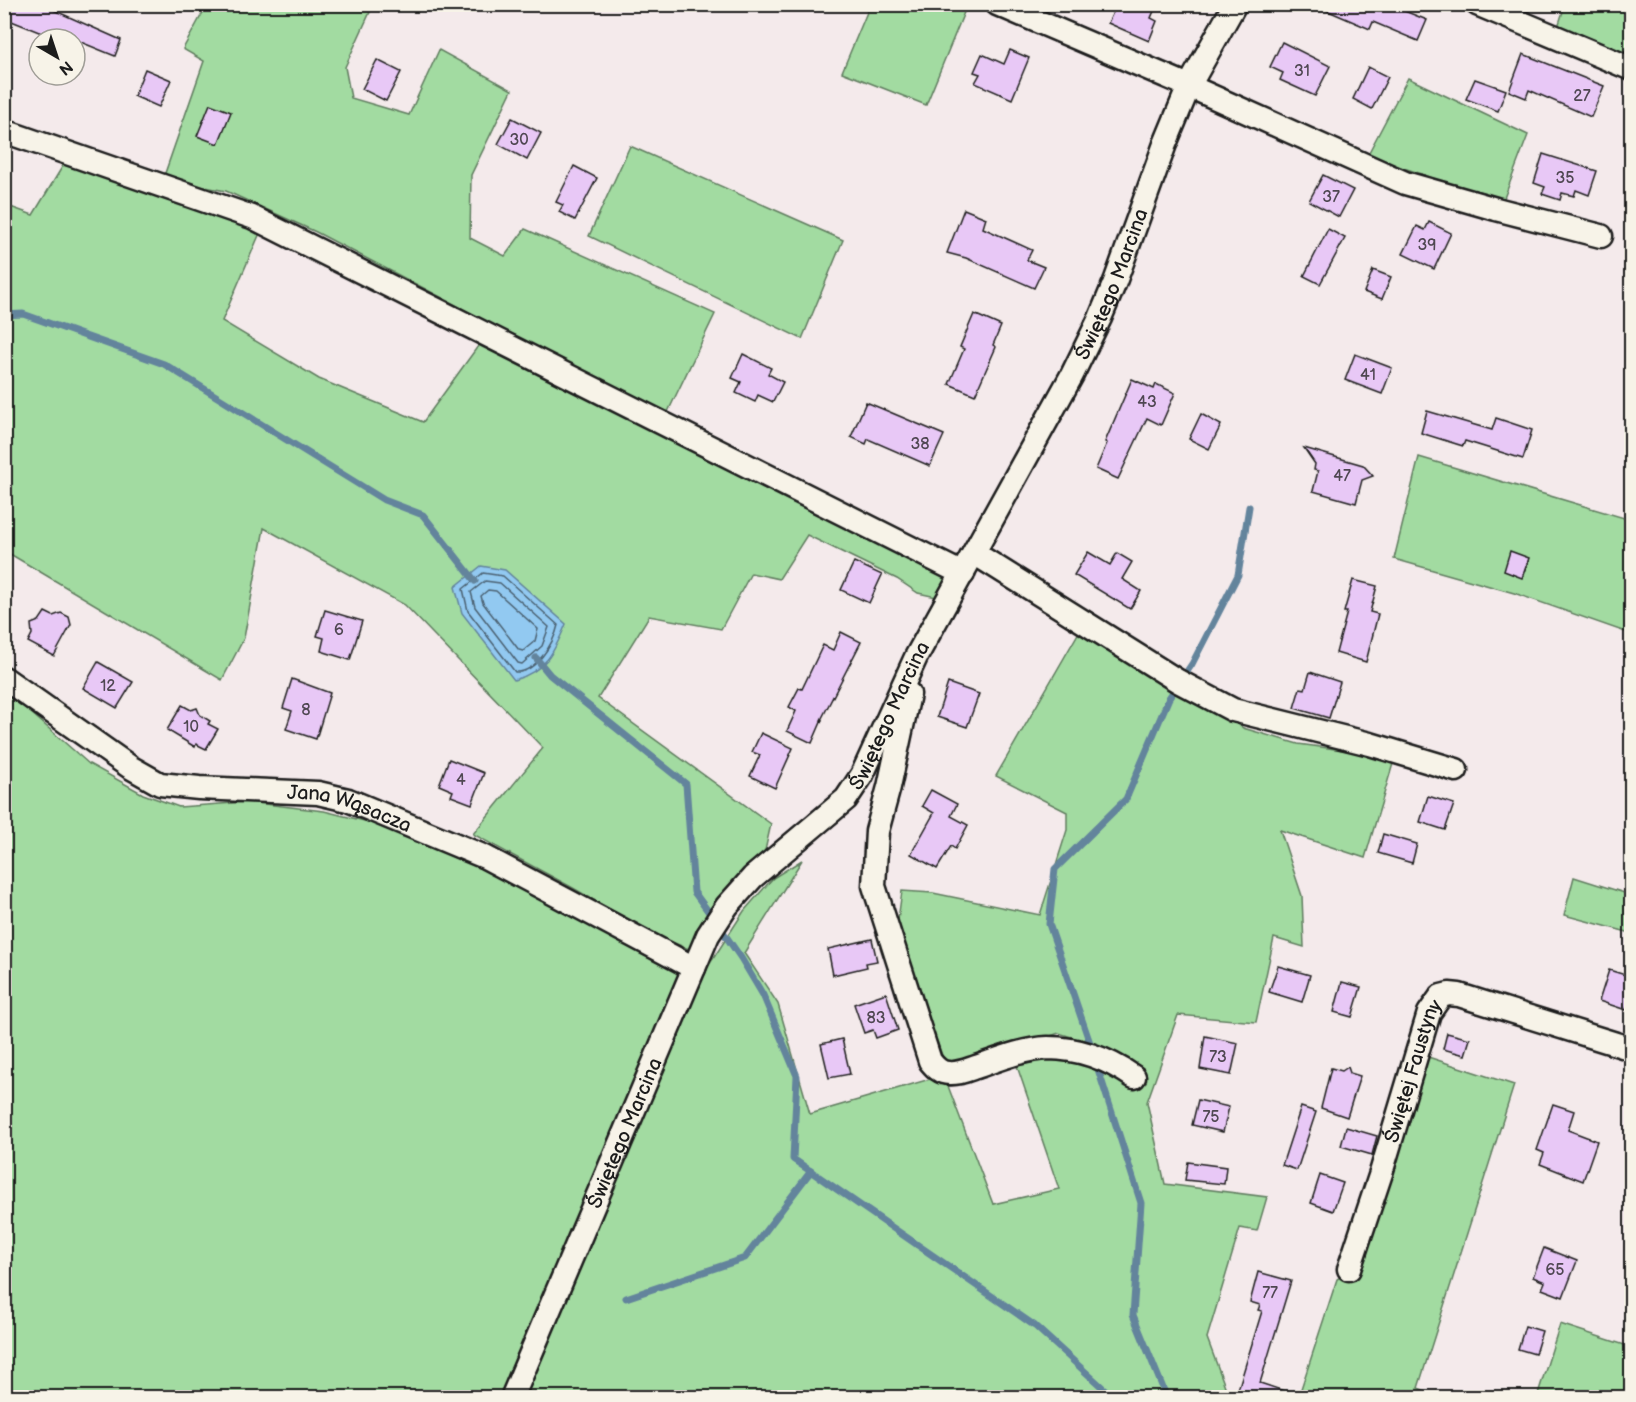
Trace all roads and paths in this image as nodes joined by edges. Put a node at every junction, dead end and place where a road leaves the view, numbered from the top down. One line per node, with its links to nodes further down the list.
1 (998, 4): 5 (street)
2 (1235, 4): 5 (street, Świętego Marcina)
3 (1477, 4): 4 (street)
4 (1632, 69)
5 (1190, 86): 7 (street); 8 (street, Świętego Marcina)
6 (4, 131): 9 (street)
7 (1601, 236)
8 (974, 553): 9 (street, Świętego Marcina); 12 (street)
9 (963, 574): 10 (street, Świętego Marcina)
10 (916, 657): 13 (street, Świętego Marcina); 15 (street)
11 (4, 678): 13 (street, Jana Wąsacza)
12 (1456, 770)
13 (694, 968): 17 (street, Świętego Marcina)
14 (1632, 1049): 16 (street, Świętej Faustyny)
15 (1134, 1077)
16 (1349, 1269)
17 (512, 1398)

